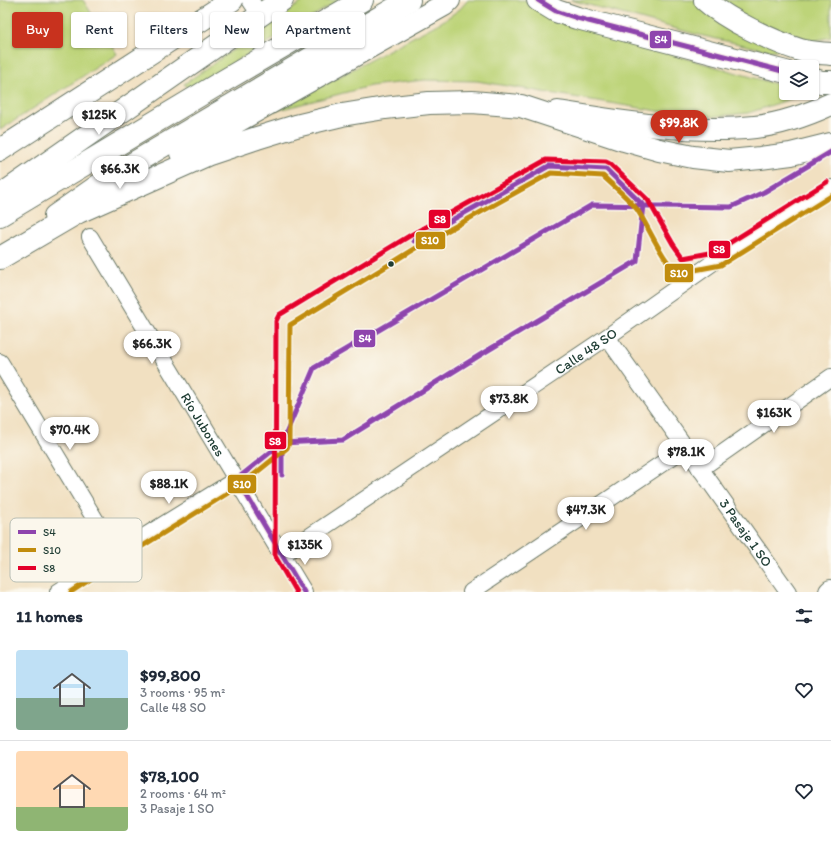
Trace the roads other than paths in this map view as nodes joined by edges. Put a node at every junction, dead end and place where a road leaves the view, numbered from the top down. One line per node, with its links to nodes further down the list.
1 (232, 0): 16 (main road)
2 (282, 0): 8 (main road)
3 (362, 0): 20 (main road)
4 (408, 0): 22 (main road)
5 (449, 0): 19 (main road)
6 (538, 0): 10 (main road)
7 (705, 0): 9 (main road)
8 (255, 8): 18 (main road)
9 (831, 54)
10 (779, 70)
11 (819, 81): 12 (main road)
12 (831, 82)
13 (831, 104): 14 (main road)
14 (521, 106): 15 (main road); 19 (main road)
15 (831, 144)
16 (0, 150)
17 (831, 188): 23 (street, Calle 48 SO)
18 (0, 196)
19 (74, 214): 22 (main road)
20 (0, 215)
21 (90, 237): 28 (street, Río Jubones)
22 (0, 257)
23 (607, 337): 26 (street, 3 Pasaje 1 SO); 31 (street, Calle 48 SO)
24 (0, 362): 29 (street)
25 (831, 377): 27 (street)
26 (685, 448): 27 (street, 3 Pasaje 1 SO); 35 (street)
27 (700, 469): 36 (street, 3 Pasaje 1 SO)
28 (237, 480): 30 (street); 31 (street, Río Jubones)
29 (94, 518)
30 (142, 538)
31 (282, 555): 34 (street, Río Jubones)
32 (73, 582): 33 (street)
33 (58, 592)
34 (304, 592)
35 (471, 592)
36 (788, 592)

